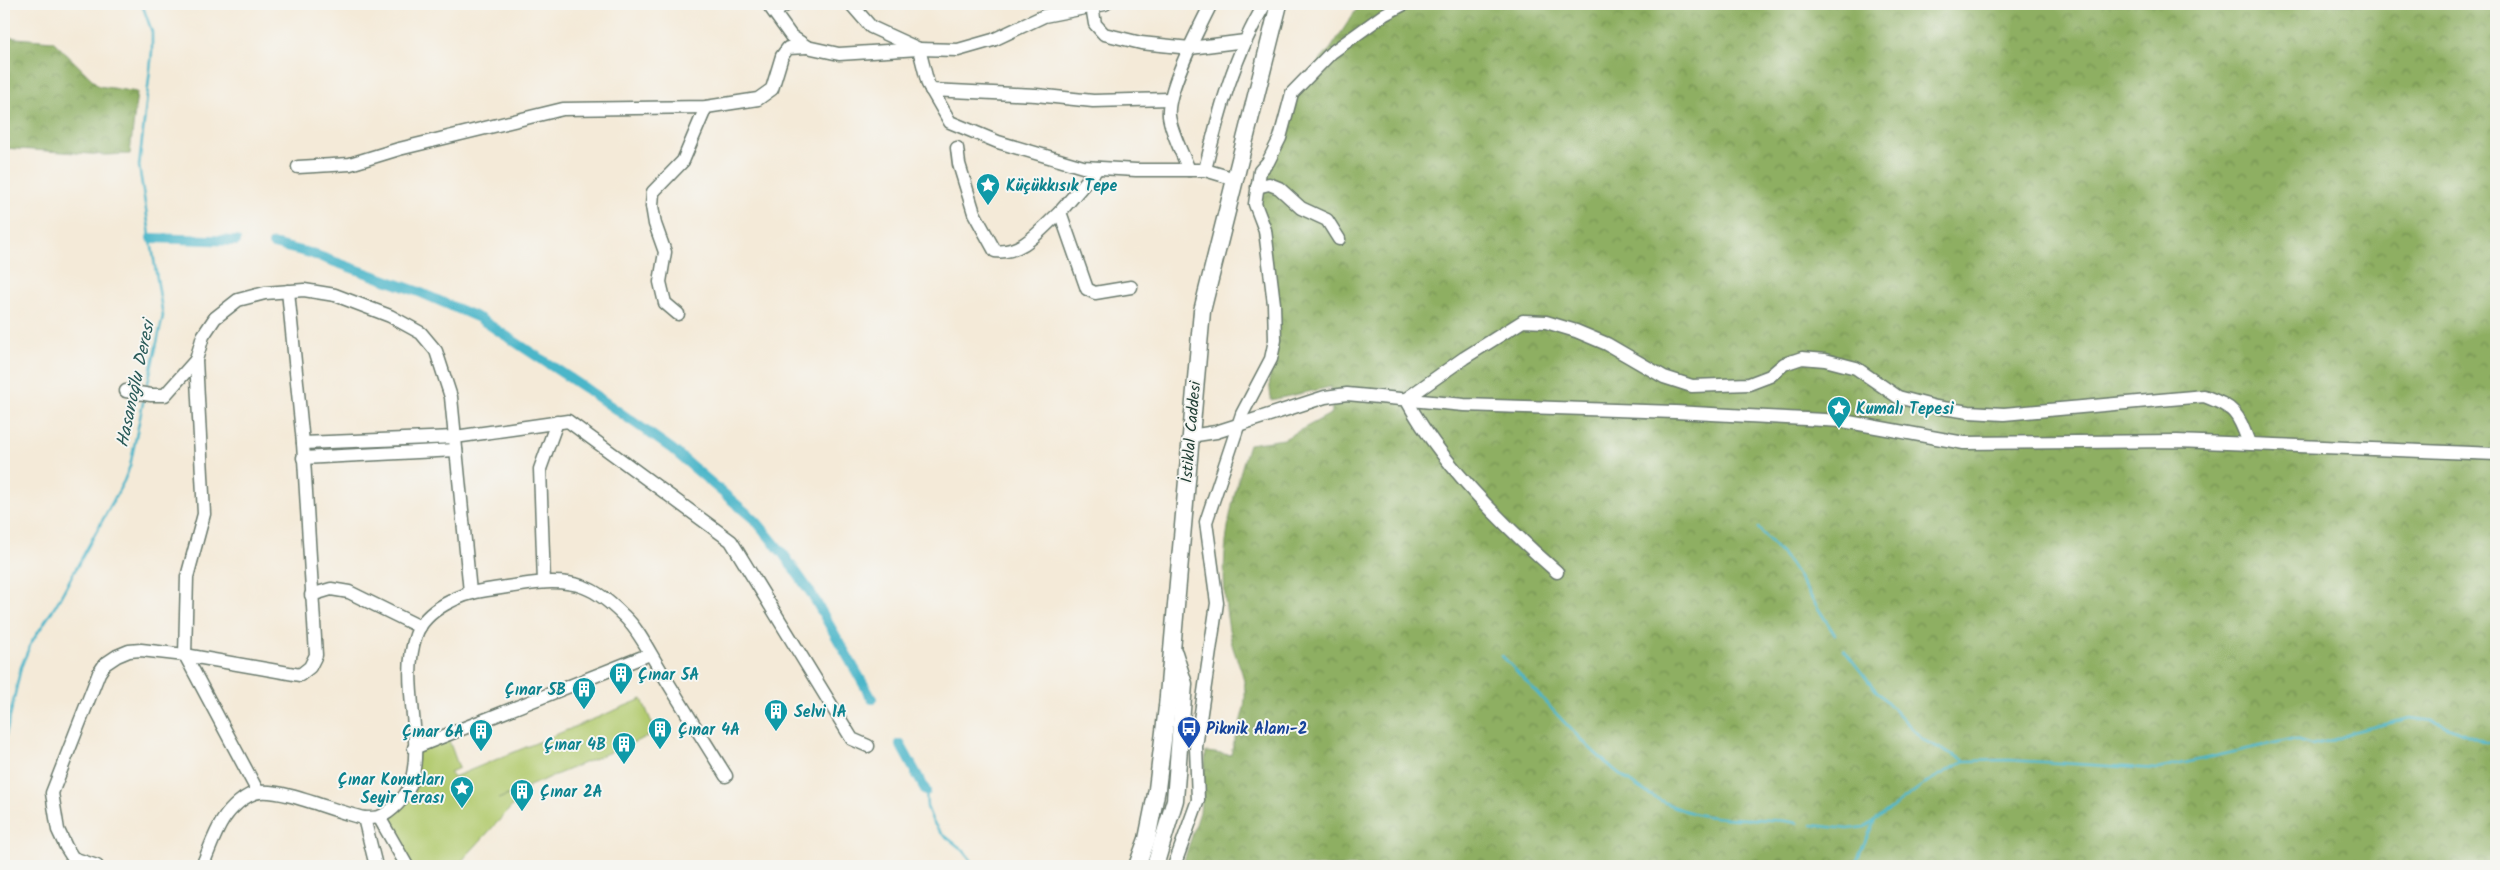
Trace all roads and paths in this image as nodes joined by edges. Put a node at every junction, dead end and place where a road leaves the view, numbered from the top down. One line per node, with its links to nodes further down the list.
1 (788, 4): 8 (street)
2 (851, 4): 11 (street)
3 (1211, 4): 12 (street)
4 (1265, 4): 9 (street)
5 (1279, 4): 21 (main road, İstiklal Caddesi)
6 (1404, 4): 22 (street)
7 (1099, 5): 11 (street); 12 (street)
8 (771, 8): 10 (street)
9 (1245, 41): 12 (street); 20 (street)
10 (807, 46): 11 (street); 15 (street)
11 (919, 48): 13 (street)
12 (1190, 48): 14 (street)
13 (931, 90): 14 (street); 18 (street)
14 (1170, 99): 19 (street)
15 (706, 107): 17 (street); 27 (street)
16 (957, 148): 23 (street)
17 (298, 168)
18 (1098, 168): 19 (street); 23 (street)
19 (1189, 170): 20 (street)
20 (1205, 170): 21 (street)
21 (1235, 179): 34 (main road, İstiklal Caddesi)
22 (1257, 186): 24 (street); 32 (street)
23 (1060, 212): 25 (street)
24 (1339, 239)
25 (1131, 287)
26 (288, 291): 28 (street); 33 (street); 35 (street)
27 (678, 314)
28 (196, 360): 29 (street); 47 (street)
29 (139, 393)
30 (1406, 399): 32 (street); 36 (street); 36 (street); 40 (street)
31 (557, 422): 33 (street); 41 (street); 48 (street)
32 (1239, 425): 34 (street); 61 (street)
33 (455, 436): 35 (street); 37 (street)
34 (1190, 436): 45 (main road, İstiklal Caddesi)
35 (303, 443): 39 (street)
36 (2249, 443): 38 (street)
37 (456, 450): 39 (street); 42 (street)
38 (2496, 454)
39 (303, 458): 43 (street)
40 (1557, 572)
41 (544, 582): 42 (street); 46 (street)
42 (470, 592): 44 (street)
43 (311, 595): 44 (street); 47 (street)
44 (420, 627): 49 (street)
45 (1171, 644): 59 (main road, İstiklal Caddesi); 60 (main road)
46 (650, 654): 49 (street); 50 (street)
47 (185, 655): 51 (street); 54 (street)
48 (868, 746)
49 (414, 748): 52 (street)
50 (726, 776)
51 (258, 792): 53 (street); 56 (street)
52 (379, 817): 53 (street); 58 (street)
53 (364, 818): 57 (street)
54 (70, 862): 55 (street)
55 (97, 866)
56 (202, 866)
57 (376, 866)
58 (407, 866)
59 (1137, 866)
60 (1155, 866)
61 (1174, 866)

